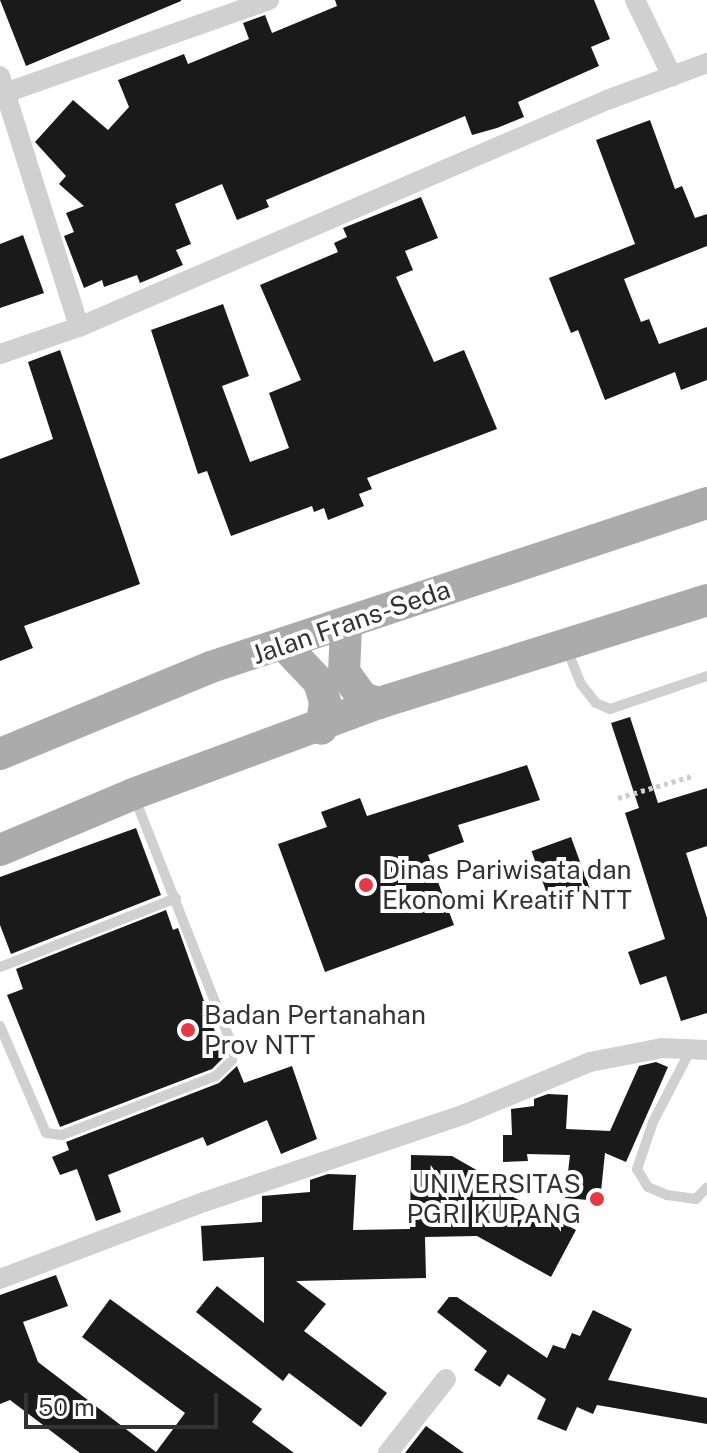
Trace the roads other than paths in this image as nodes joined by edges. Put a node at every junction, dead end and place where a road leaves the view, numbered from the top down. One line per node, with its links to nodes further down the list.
1 (206, 0): 4 (street)
2 (269, 0): 4 (street)
3 (635, 0): 6 (street)
4 (214, 21): 7 (street)
5 (707, 63): 6 (street)
6 (672, 76): 8 (street)
7 (3, 85): 8 (street)
8 (79, 327): 9 (street)
9 (0, 354)
10 (707, 503): 12 (main road, Jalan Frans-Seda)
11 (707, 600): 13 (main road)
12 (346, 627): 14 (main road, Jalan Frans-Seda); 16 (main road)
13 (565, 645): 15 (lane); 16 (main road)
14 (285, 646): 17 (main road); 18 (main road, Jalan Frans-Seda)
15 (707, 676)
16 (379, 703): 17 (main road)
17 (321, 729): 19 (main road)
18 (0, 754)
19 (133, 794): 20 (main road); 21 (lane)
20 (0, 850)
21 (176, 898): 22 (lane); 23 (lane)
22 (0, 967)
23 (0, 1026)
24 (699, 1049): 25 (lane); 26 (street)
25 (707, 1187)
26 (0, 1279)
27 (446, 1379): 28 (street)
28 (388, 1453)

